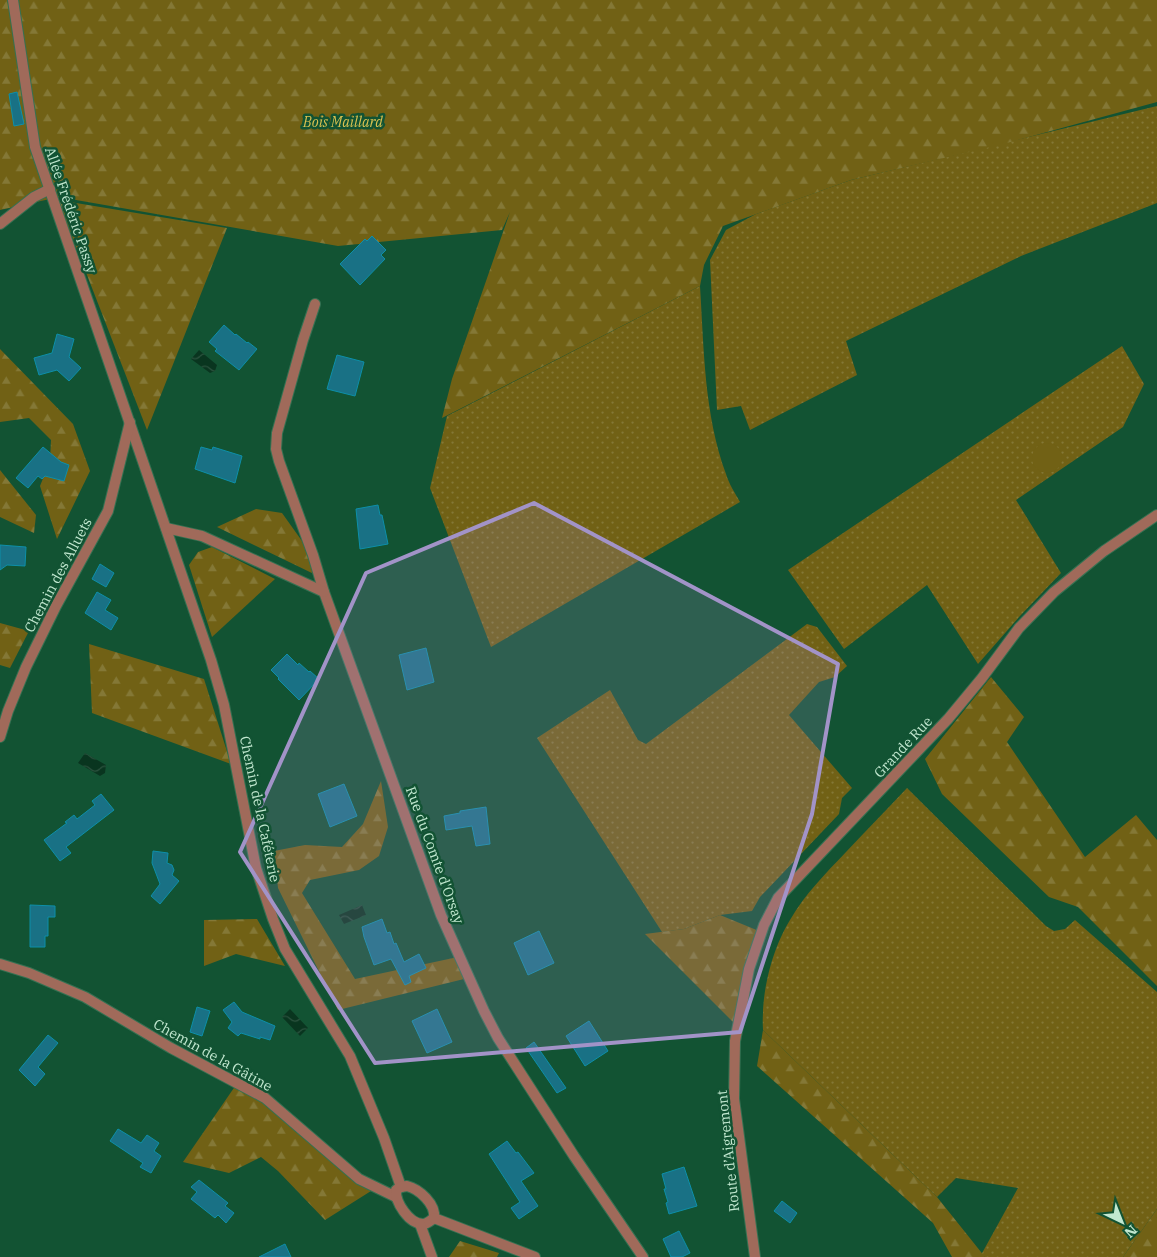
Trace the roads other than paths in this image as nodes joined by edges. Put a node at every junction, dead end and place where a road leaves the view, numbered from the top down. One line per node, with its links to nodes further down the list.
1 (13, 0): 2 (street, Allée Frédéric Passy)
2 (50, 189): 3 (street); 5 (street, Allée Frédéric Passy)
3 (0, 224)
4 (315, 304): 8 (street, Rue du Comte d'Orsay)
5 (130, 422): 7 (street, Chemin de la Caféterie); 9 (street, Chemin des Alluets)
6 (1157, 515): 11 (street, Grande Rue)
7 (166, 528): 8 (street); 12 (street, Chemin de la Caféterie)
8 (324, 592): 18 (street, Rue du Comte d'Orsay)
9 (0, 737)
10 (0, 964): 13 (street, Chemin de la Gâtine)
11 (735, 1041): 19 (street, Route d’Aigremont)
12 (401, 1187): 13 (street); 14 (street)
13 (396, 1197): 15 (street)
14 (434, 1218): 15 (street); 17 (street)
15 (420, 1224): 16 (street)
16 (432, 1257)
17 (535, 1257)
18 (643, 1257)
19 (755, 1257)

